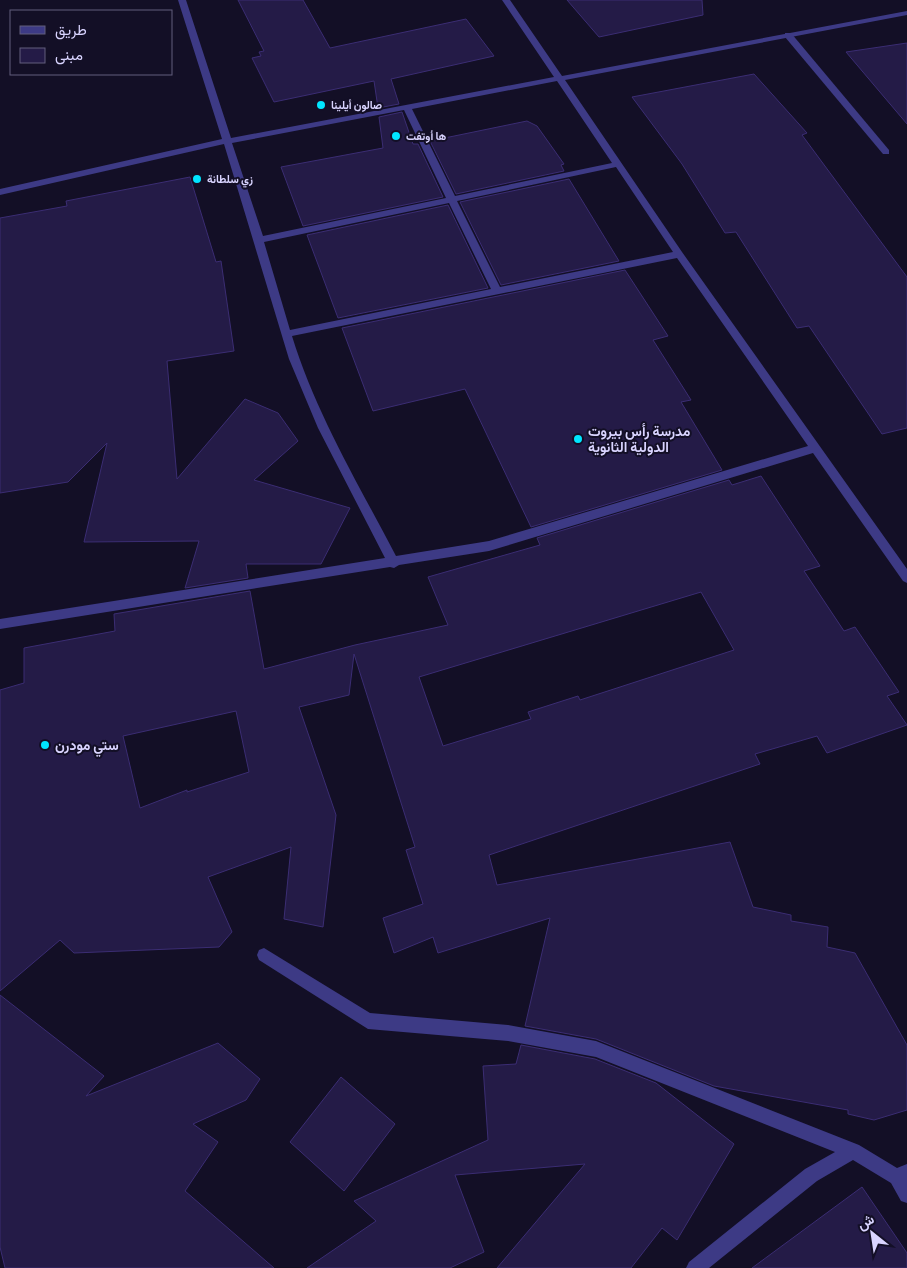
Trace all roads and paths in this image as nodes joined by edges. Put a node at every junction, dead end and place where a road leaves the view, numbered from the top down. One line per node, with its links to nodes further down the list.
1 (182, 0): 7 (street)
2 (506, 0): 5 (street)
3 (907, 13): 4 (street)
4 (788, 35): 5 (street); 8 (street)
5 (560, 76): 6 (street); 9 (street)
6 (407, 108): 7 (street); 11 (street)
7 (227, 140): 10 (street); 12 (street)
8 (886, 152)
9 (619, 164): 11 (street); 13 (street)
10 (0, 192)
11 (452, 200): 12 (street); 14 (street)
12 (260, 240): 15 (street)
13 (679, 254): 14 (street); 16 (street)
14 (496, 290): 15 (street)
15 (286, 334): 17 (street)
16 (816, 448): 17 (street); 18 (street)
17 (394, 563): 19 (street)
18 (907, 578)
19 (0, 624)
20 (264, 955): 21 (street)
21 (853, 1151): 22 (street); 24 (street)
22 (902, 1175): 23 (street)
23 (907, 1195)
24 (695, 1268)

